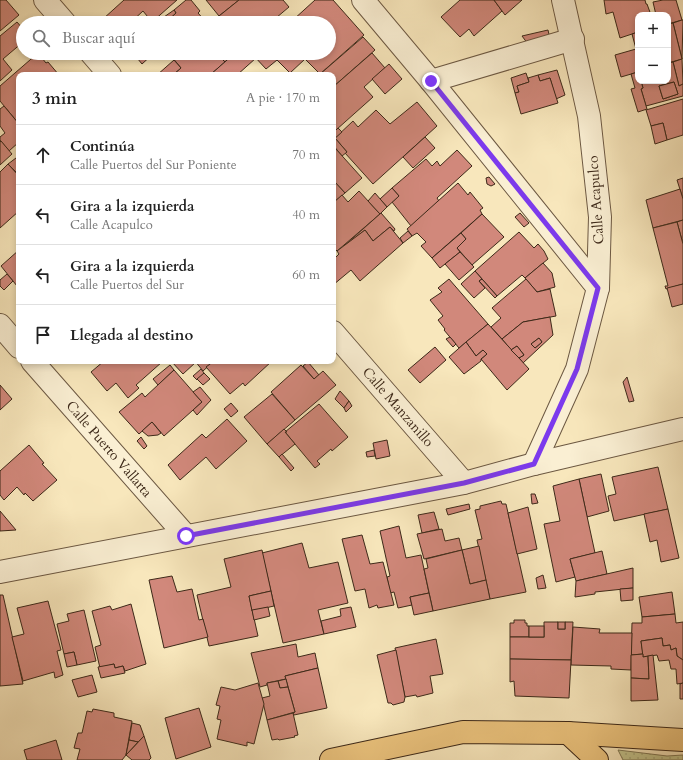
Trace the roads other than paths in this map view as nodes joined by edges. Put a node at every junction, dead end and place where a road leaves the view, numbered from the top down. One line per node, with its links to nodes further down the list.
1 (45, 0): 4 (street)
2 (364, 0): 8 (street)
3 (563, 0): 5 (street, Calle Acapulco)
4 (58, 16)
5 (573, 39): 8 (street); 9 (street, Calle Acapulco)
6 (97, 60): 7 (street)
7 (107, 72)
8 (431, 81): 9 (street)
9 (598, 288): 15 (street, Calle Acapulco)
10 (0, 325): 12 (street)
11 (336, 335): 16 (street, Calle Manzanillo)
12 (16, 344)
13 (35, 364): 17 (street, Calle Puerto Vallarta)
14 (683, 429): 15 (street)
15 (534, 464): 16 (street)
16 (464, 483): 17 (street)
17 (186, 536): 18 (street)
18 (0, 572)
19 (568, 733): 20 (main road); 21 (main road); 22 (main road)
20 (683, 740)
21 (331, 760)
22 (597, 760)

